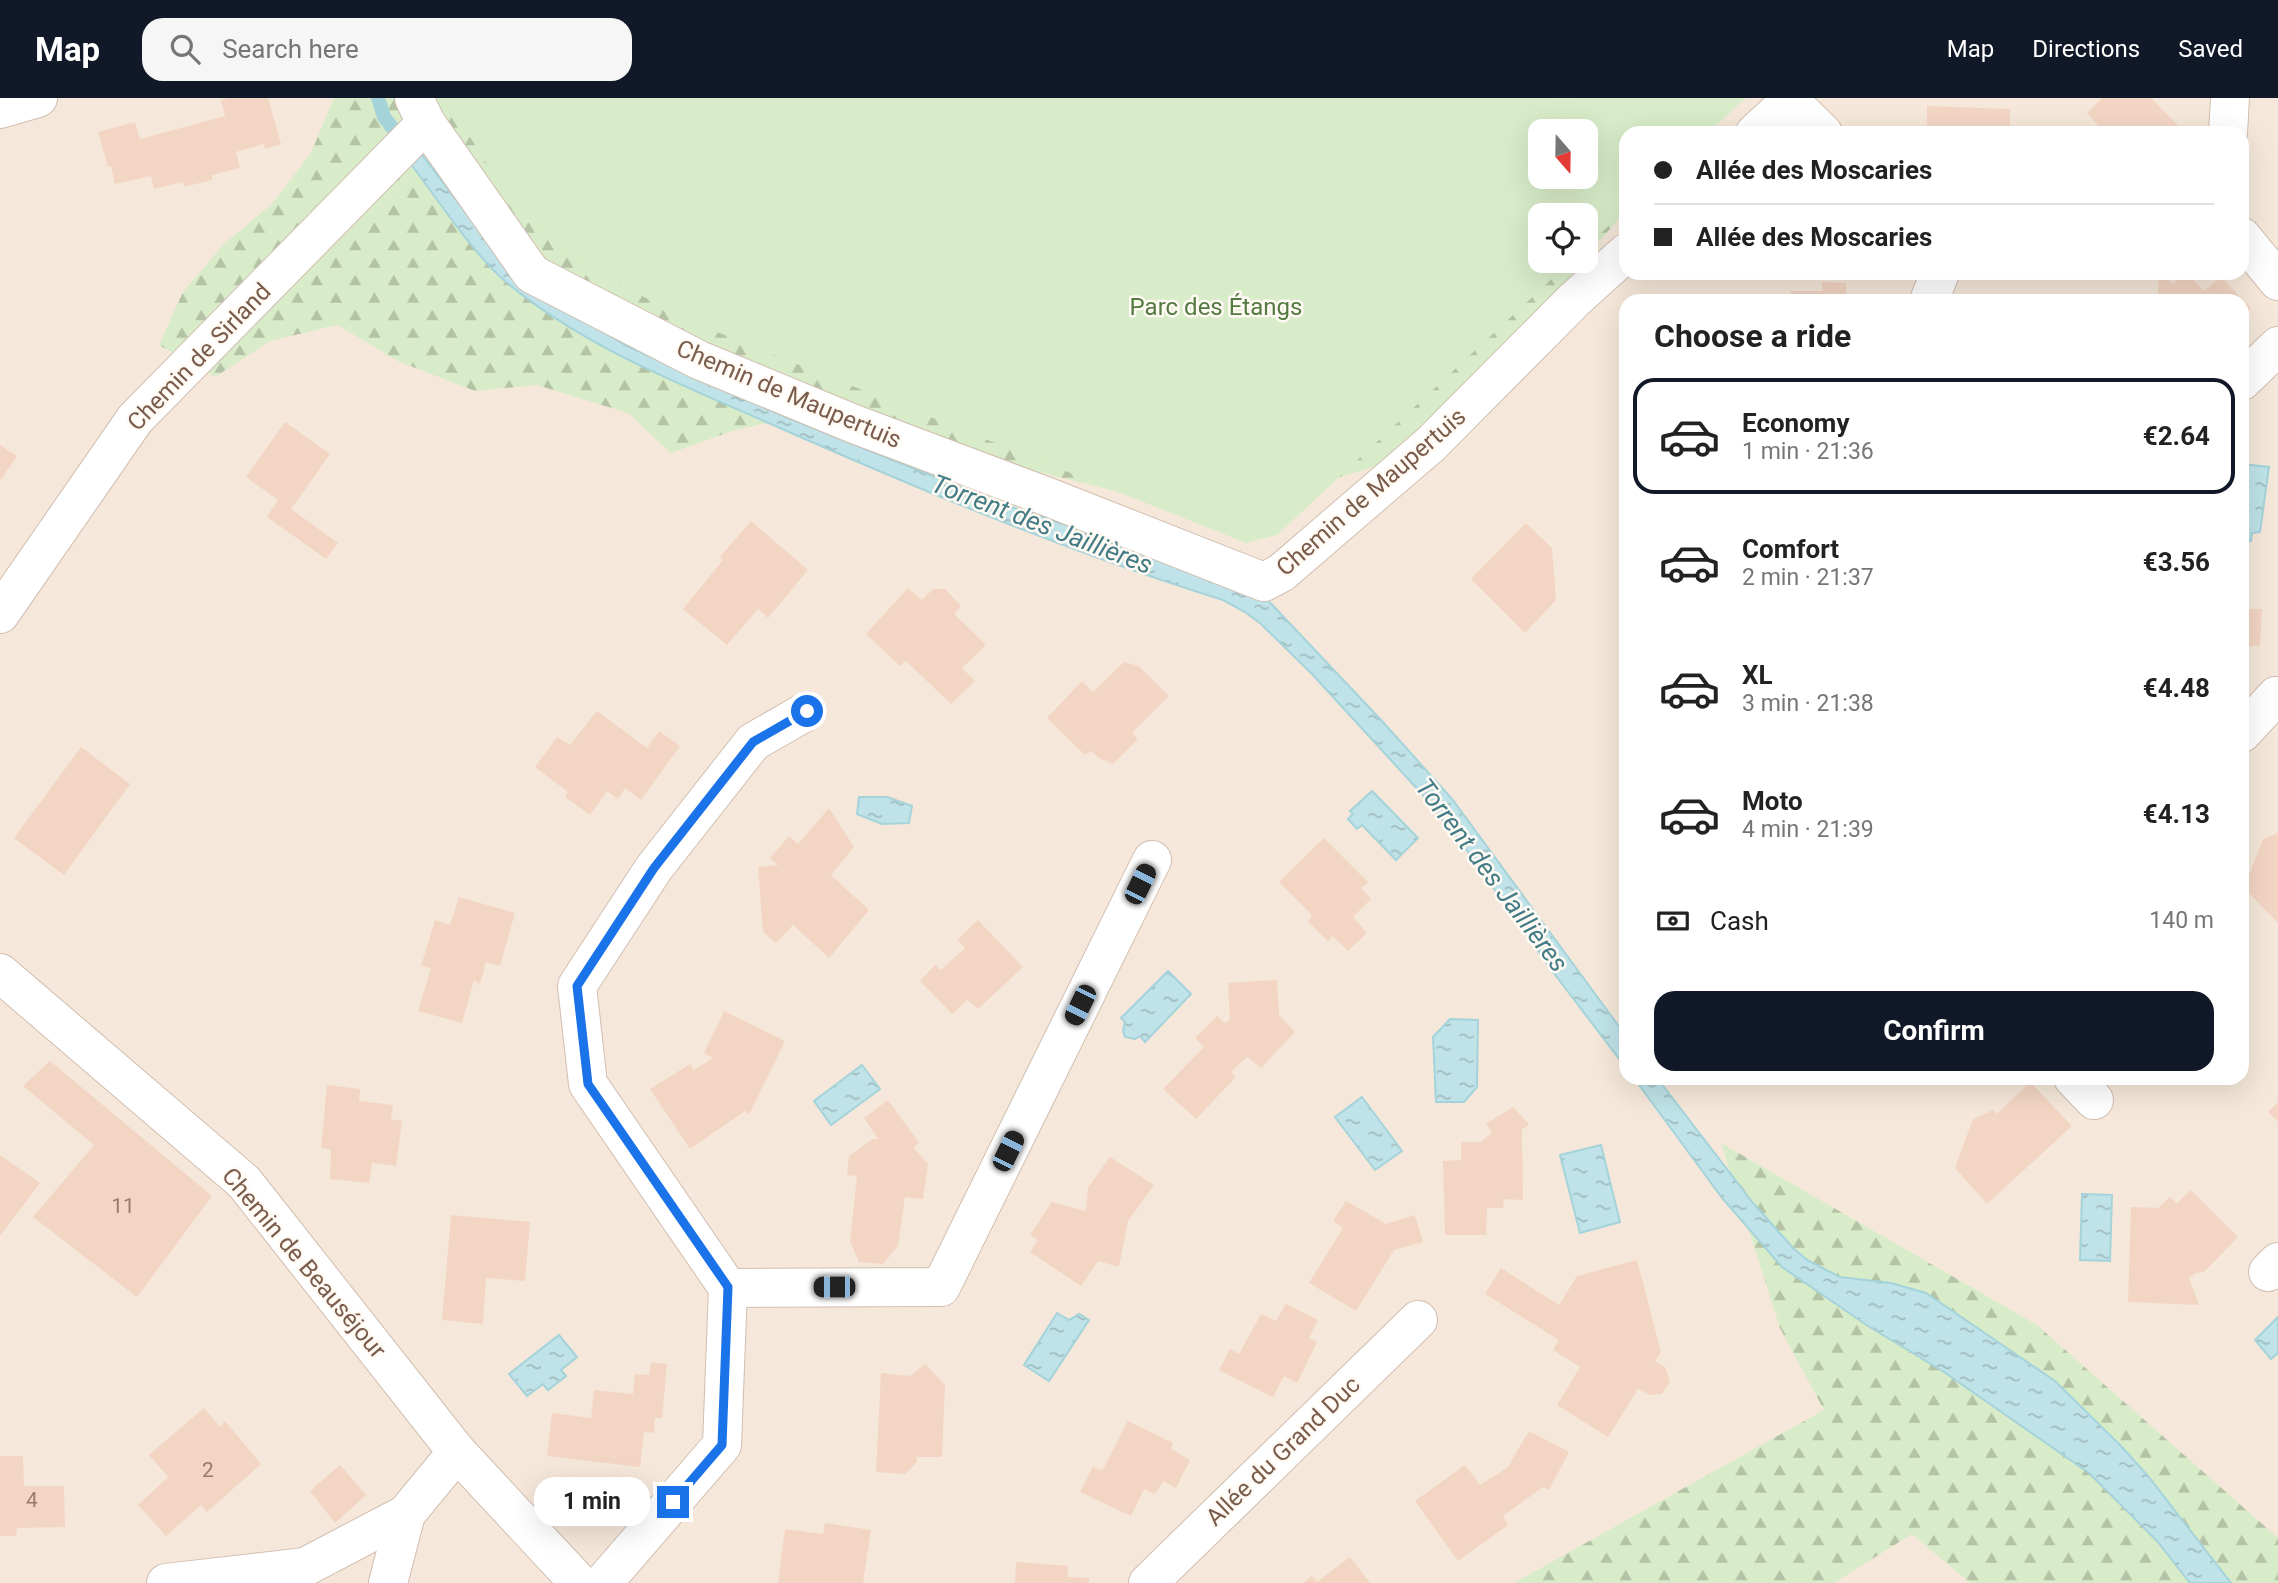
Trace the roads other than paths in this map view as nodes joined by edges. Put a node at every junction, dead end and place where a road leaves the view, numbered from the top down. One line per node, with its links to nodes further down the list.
1 (38, 98): 4 (street)
2 (2230, 98): 8 (street)
3 (1791, 99): 6 (street); 7 (street)
4 (0, 109)
5 (420, 117): 10 (street, Chemin de Maupertuis); 14 (street, Chemin de Sirland)
6 (1762, 126)
7 (1816, 126)
8 (2228, 126)
9 (2249, 246): 11 (street)
10 (1619, 259)
11 (2278, 281)
12 (2278, 346): 13 (street)
13 (2249, 374)
14 (0, 614)
15 (2278, 698): 17 (street)
16 (807, 711): 20 (street)
17 (2249, 725)
18 (1152, 860): 20 (street)
19 (0, 974): 22 (street, Chemin de Beauséjour)
20 (728, 1287): 27 (street)
21 (1418, 1320): 28 (street, Allée du Grand Duc)
22 (457, 1452): 23 (street); 26 (street, Chemin de Beauséjour)
23 (406, 1514): 24 (street); 25 (street)
24 (166, 1583)
25 (388, 1583)
26 (579, 1583)
27 (603, 1583)
28 (1148, 1583)

